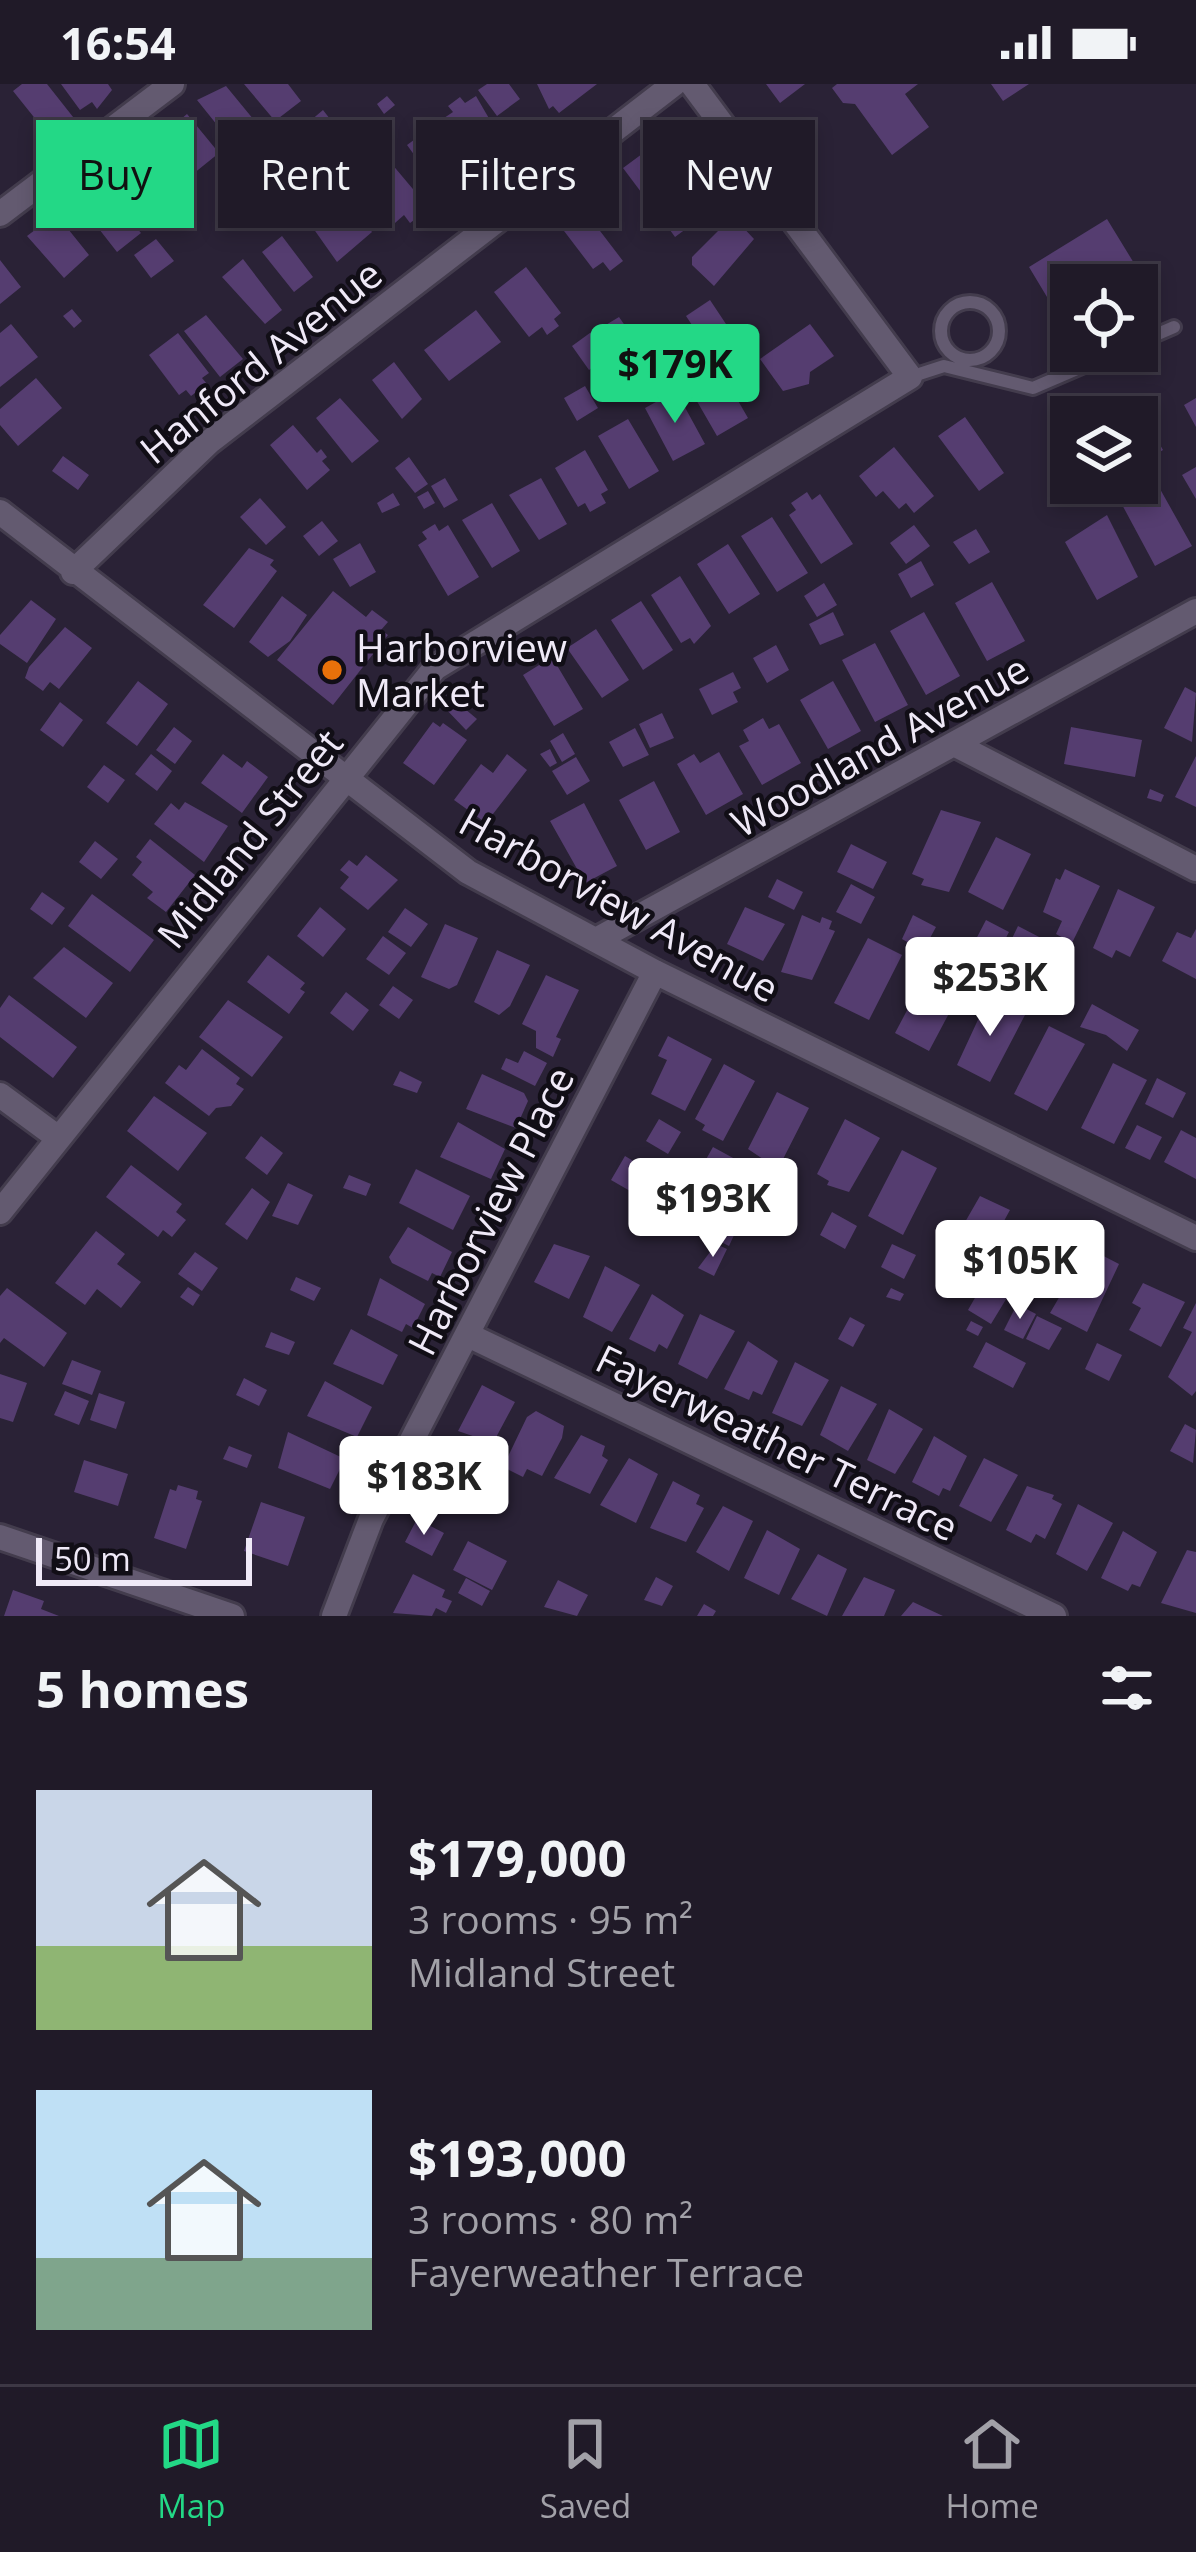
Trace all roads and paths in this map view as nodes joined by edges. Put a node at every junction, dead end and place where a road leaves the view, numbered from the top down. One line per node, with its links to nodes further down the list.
1 (172, 84): 4 (street)
2 (674, 84): 11 (street, Hanford Avenue)
3 (692, 84): 9 (street)
4 (0, 214)
5 (1174, 327): 6 (lane)
6 (1158, 334)
7 (970, 367): 7 (lane); 8 (lane); 9 (lane)
8 (1070, 372)
9 (910, 376): 14 (street, Midland Street)
10 (0, 512): 11 (street, Harborview Avenue)
11 (73, 572): 14 (street, Harborview Avenue)
12 (1196, 611): 13 (street, Woodland Avenue)
13 (958, 746): 15 (street); 16 (street, Woodland Avenue)
14 (345, 777): 16 (street, Harborview Avenue); 19 (street, Midland Street)
15 (1196, 868)
16 (596, 940): 17 (street, Harborview Avenue)
17 (655, 972): 21 (street, Harborview Avenue); 22 (street, Harborview Place)
18 (0, 1094): 19 (street)
19 (57, 1137): 20 (street, Midland Street)
20 (0, 1212)
21 (1196, 1238)
22 (468, 1336): 25 (street, Harborview Place); 26 (street, Fayerweather Terrace)
23 (0, 1537): 24 (street)
24 (232, 1616)
25 (334, 1616)
26 (1054, 1616)

